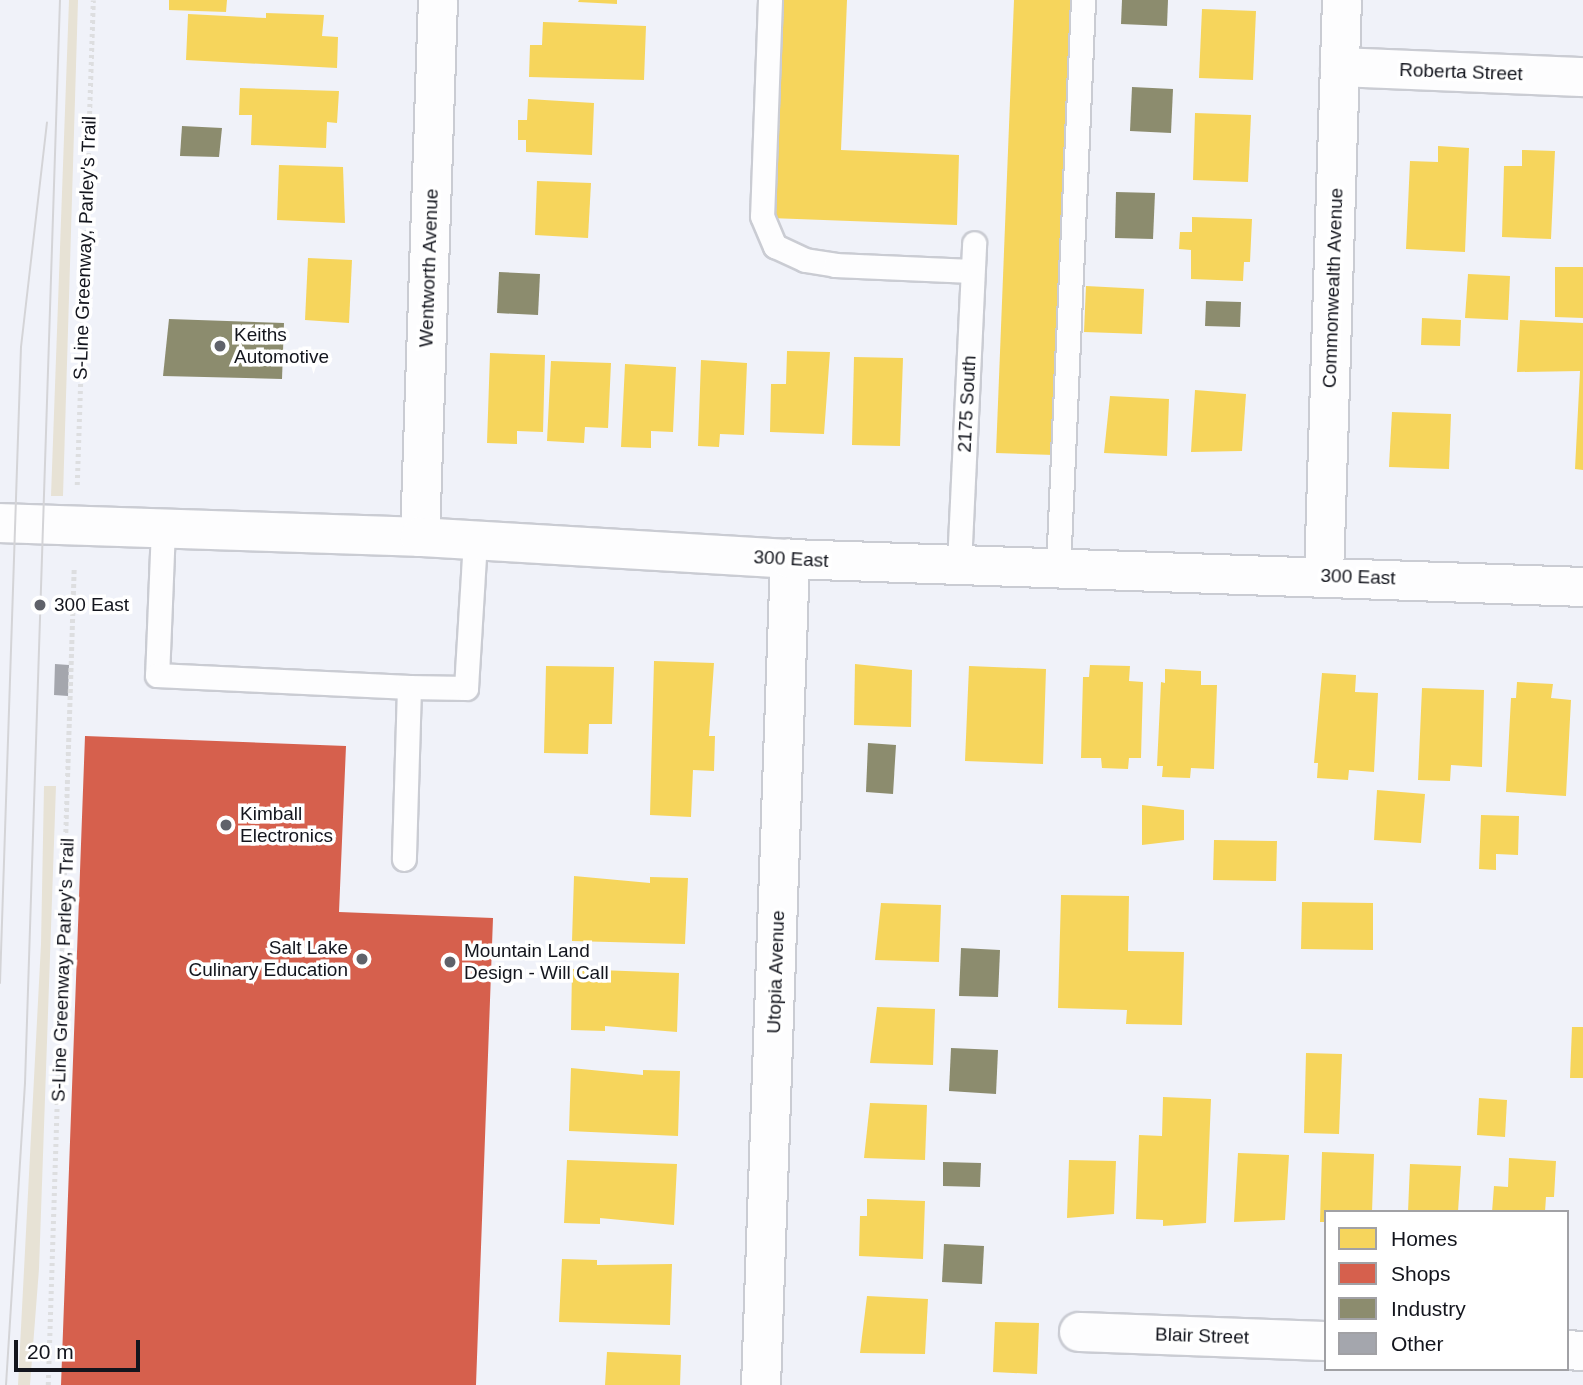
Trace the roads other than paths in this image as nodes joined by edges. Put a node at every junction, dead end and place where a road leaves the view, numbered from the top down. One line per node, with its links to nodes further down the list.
1 (438, 0): 11 (street, Wentworth Avenue)
2 (770, 0): 8 (lane)
3 (1083, 0): 15 (lane)
4 (1342, 0): 5 (street, Commonwealth Avenue)
5 (1340, 67): 6 (street, Roberta Street); 16 (street, Commonwealth Avenue)
6 (1583, 77)
7 (974, 243): 8 (lane, 2175 South)
8 (972, 271): 14 (lane, 2175 South)
9 (0, 523): 10 (street, 300 East)
10 (163, 528): 11 (street, 300 East); 18 (lane)
11 (421, 537): 12 (street, 300 East)
12 (475, 540): 13 (street, 300 East); 18 (lane)
13 (790, 559): 14 (street, 300 East); 22 (street, Utopia Avenue)
14 (959, 565): 15 (street, 300 East)
15 (1058, 569): 16 (street, 300 East)
16 (1324, 575): 17 (street, 300 East)
17 (1583, 587)
18 (409, 687): 19 (lane)
19 (404, 859)
20 (1079, 1332): 21 (street, Blair Street)
21 (1324, 1341)
22 (761, 1385)

